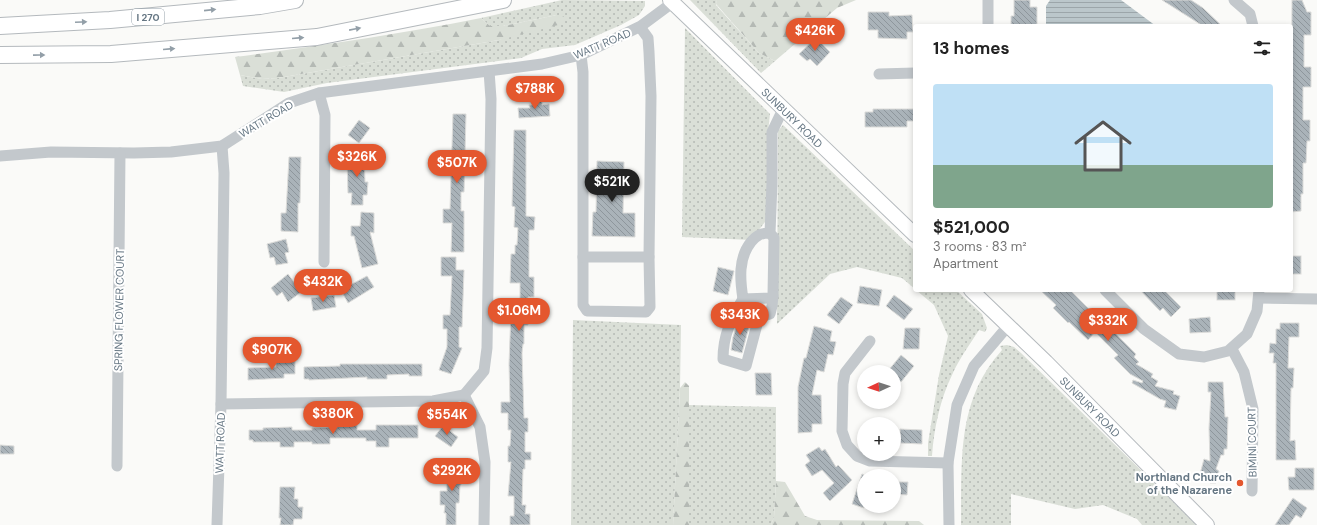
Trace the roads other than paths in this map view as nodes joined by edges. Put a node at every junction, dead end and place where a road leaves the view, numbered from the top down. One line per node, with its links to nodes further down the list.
1 (295, 0): 8 (highway, I 270, one-way to 1)
2 (503, 0): 11 (highway, one-way to 2)
3 (988, 0): 6 (street)
4 (1234, 0): 7 (street)
5 (671, 1): 9 (street, WATT ROAD); 16 (main road, SUNBURY ROAD)
6 (988, 24)
7 (1252, 24)
8 (0, 26)
9 (640, 27): 10 (street, WATT ROAD); 23 (street)
10 (580, 54): 12 (street, WATT ROAD); 22 (street)
11 (0, 55)
12 (489, 71): 15 (street, WATT ROAD); 35 (street)
13 (913, 73): 14 (street)
14 (879, 74)
15 (319, 93): 17 (street, WATT ROAD); 24 (street)
16 (783, 109): 20 (main road, SUNBURY ROAD); 21 (street)
17 (222, 146): 18 (street); 36 (street, WATT ROAD)
18 (120, 153): 19 (street); 38 (street, SPRING FLOWER COURT)
19 (0, 156)
20 (913, 233)
21 (770, 234): 28 (street); 29 (street)
22 (583, 257): 23 (street); 23 (street)
23 (649, 257)
24 (324, 262)
25 (973, 292): 32 (main road, SUNBURY ROAD)
26 (1107, 292): 34 (street)
27 (1259, 294): 30 (street); 34 (street)
28 (773, 296): 29 (street); 31 (street)
29 (744, 299): 31 (street); 31 (street)
30 (1317, 299)
31 (759, 317)
32 (1008, 326): 37 (street); 43 (main road, SUNBURY ROAD)
33 (870, 341): 37 (street)
34 (1232, 349): 39 (street, BIMINI COURT)
35 (464, 395): 36 (street); 41 (street)
36 (221, 404): 40 (street, WATT ROAD)
37 (948, 463): 42 (street)
38 (117, 466)
39 (1252, 491)
40 (217, 525)
41 (484, 525)
42 (948, 525)
43 (1207, 525)

